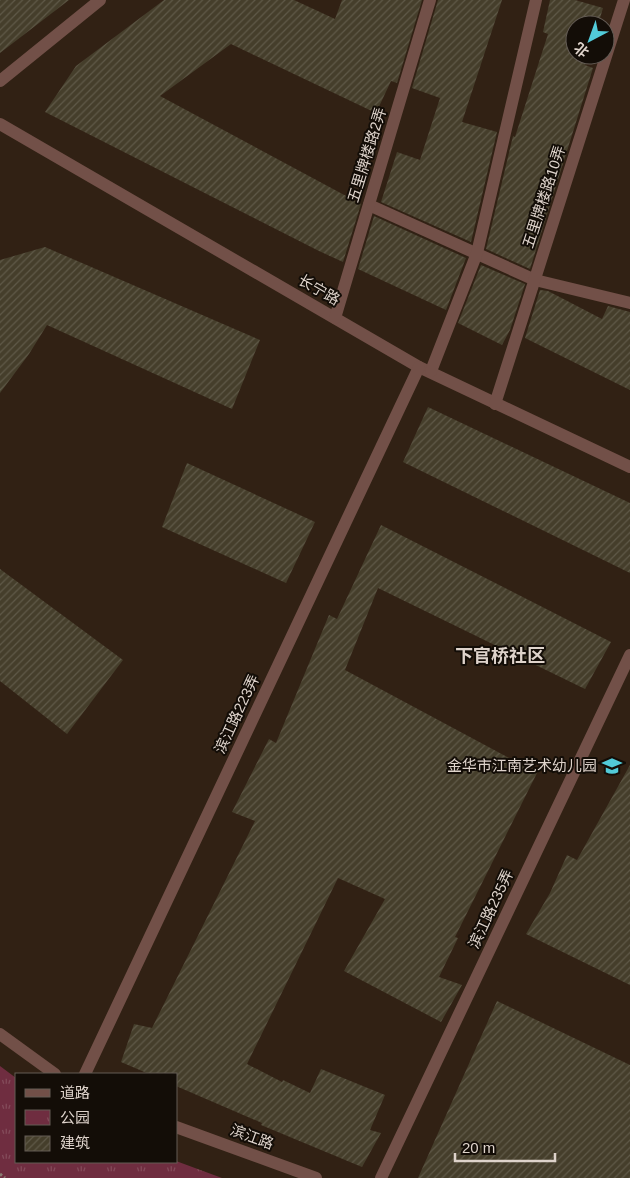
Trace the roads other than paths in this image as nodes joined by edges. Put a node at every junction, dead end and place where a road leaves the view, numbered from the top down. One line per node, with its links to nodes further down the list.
1 (100, 0): 5 (street)
2 (430, 0): 7 (street, 五里牌楼路2弄)
3 (536, 0): 8 (street, 滨江路223弄)
4 (624, 0): 9 (street, 五里牌楼路10弄)
5 (0, 81)
6 (0, 124): 11 (street, 长宁路)
7 (369, 205): 8 (street); 11 (street, 五里牌楼路2弄)
8 (477, 253): 9 (street); 12 (street, 滨江路223弄)
9 (535, 280): 10 (street); 13 (street, 五里牌楼路10弄)
10 (630, 304)
11 (335, 318): 12 (street, 长宁路)
12 (425, 369): 13 (street, 长宁路); 18 (street, 滨江路223弄)
13 (495, 404): 14 (street, 长宁路)
14 (630, 467)
15 (630, 655): 21 (street, 滨江路235弄)
16 (0, 1034): 17 (street)
17 (54, 1073)
18 (85, 1073)
19 (178, 1128): 20 (street, 滨江路)
20 (316, 1178)
21 (381, 1178)

